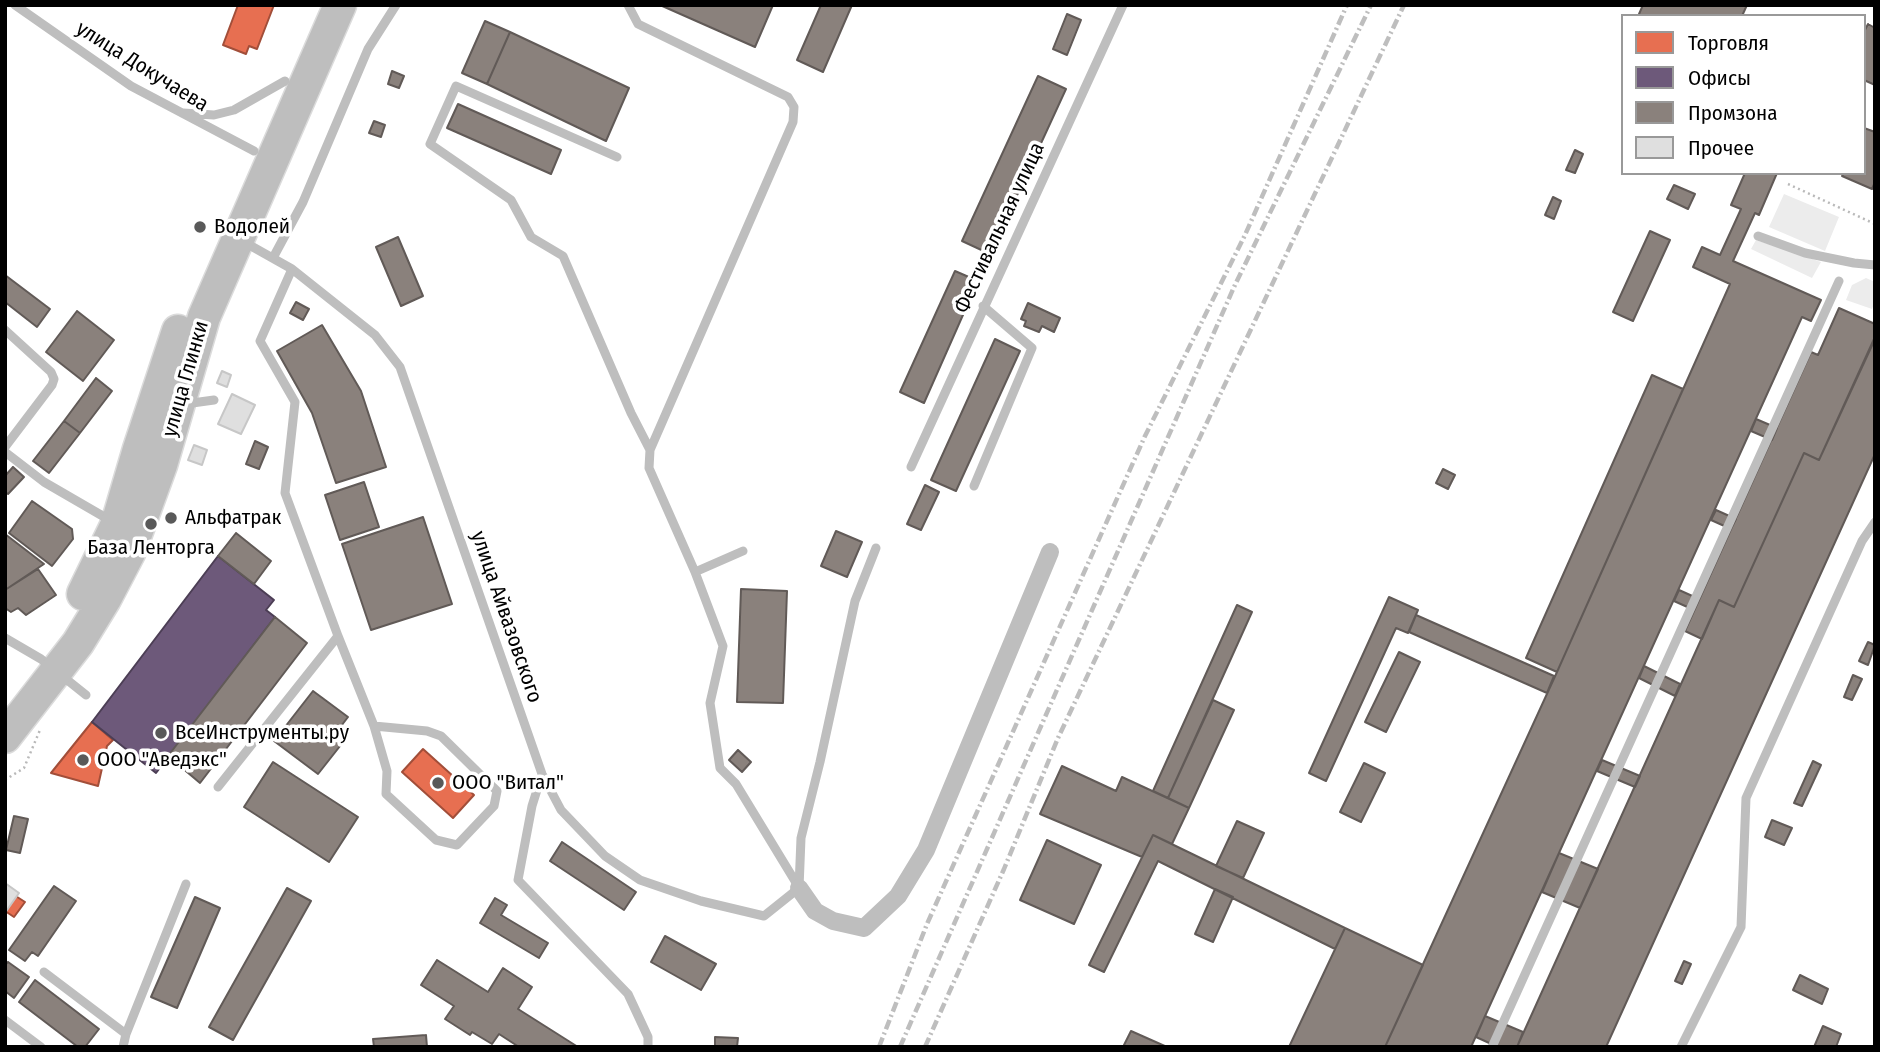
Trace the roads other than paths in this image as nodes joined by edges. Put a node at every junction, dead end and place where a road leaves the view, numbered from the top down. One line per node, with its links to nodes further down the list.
1 (15, 5): 8 (lane, улица Докучаева)
2 (319, 5): 7 (highway, улица Глинки)
3 (340, 5): 9 (highway, улица Глинки)
4 (396, 5): 13 (lane)
5 (628, 5): 22 (lane)
6 (1123, 5): 17 (lane, Фестивальная улица)
7 (285, 81): 8 (lane); 9 (highway, улица Глинки)
8 (178, 113): 9 (lane, улица Докучаева)
9 (263, 156): 12 (highway, улица Глинки); 26 (highway, улица Глинки)
10 (617, 157): 22 (lane)
11 (1758, 236): 14 (lane)
12 (238, 238): 13 (lane, улица Айвазовского); 20 (highway, улица Глинки)
13 (274, 257): 15 (lane, улица Айвазовского)
14 (1875, 265)
15 (292, 269): 31 (lane); 38 (lane, улица Айвазовского)
16 (1839, 281): 48 (lane)
17 (983, 306): 23 (lane, Фестивальная улица); 24 (lane)
18 (5, 330): 21 (lane)
19 (214, 400): 20 (lane)
20 (178, 405): 33 (highway, улица Глинки)
21 (5, 450): 26 (lane)
22 (650, 450): 30 (lane)
23 (911, 467)
24 (974, 486)
25 (1875, 522): 49 (lane)
26 (117, 524): 33 (highway, улица Глинки)
27 (876, 548): 41 (lane)
28 (743, 551): 30 (lane)
29 (1050, 552): 41 (street)
30 (695, 572): 41 (lane)
31 (338, 636): 36 (lane); 39 (lane)
32 (5, 638): 33 (lane)
33 (49, 665): 34 (lane); 35 (highway, улица Глинки); 37 (highway, улица Глинки)
34 (86, 695)
35 (5, 703)
36 (374, 726): 36 (lane)
37 (5, 737)
38 (542, 774): 41 (lane, улица Айвазовского); 47 (lane)
39 (218, 787)
40 (186, 884): 44 (lane)
41 (799, 888)
42 (44, 972): 44 (lane)
43 (5, 1020): 45 (lane)
44 (125, 1034): 46 (lane)
45 (41, 1047)
46 (123, 1047)
47 (648, 1047)
48 (1492, 1047)
49 (1681, 1047)

